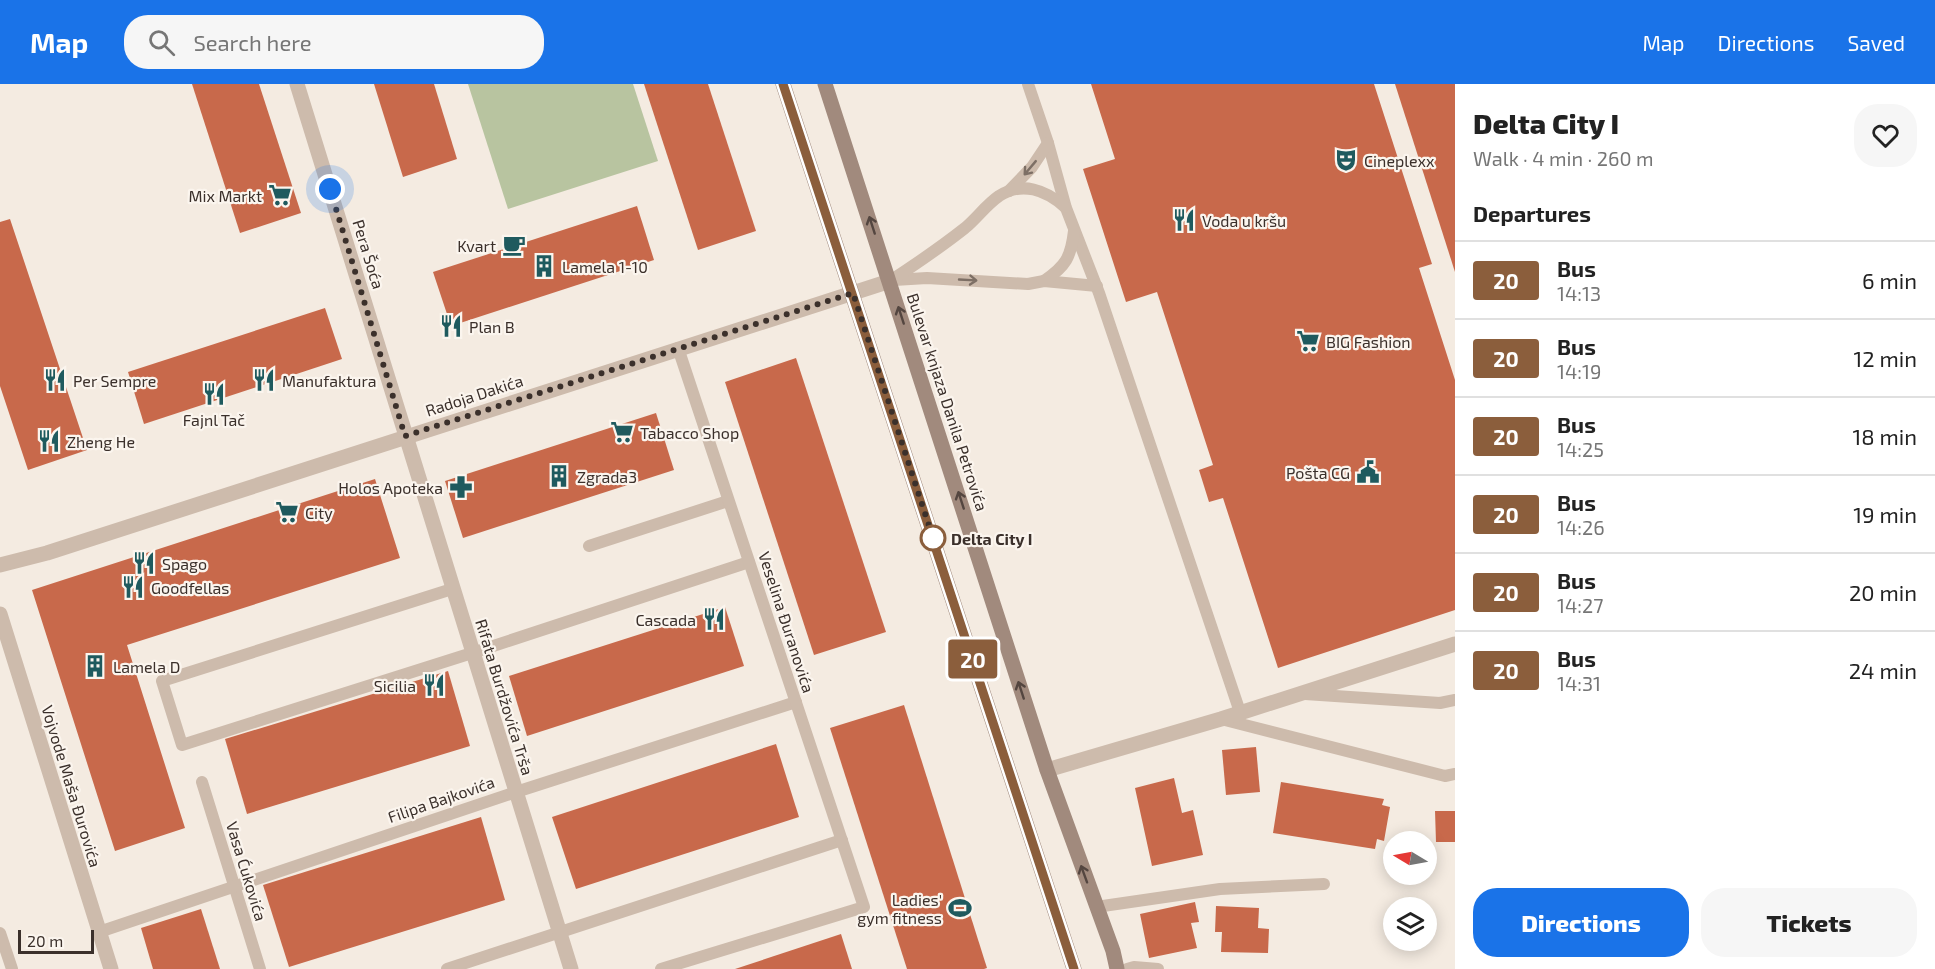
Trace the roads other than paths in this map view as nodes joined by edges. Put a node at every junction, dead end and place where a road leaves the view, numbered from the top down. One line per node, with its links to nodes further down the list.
1 (297, 84): 14 (street, Pera Šoća)
2 (783, 84): 12 (main road)
3 (825, 84): 9 (main road, Bulevar knjaza Danila Petrovića, one-way to 3)
4 (1028, 84): 5 (lane)
5 (1048, 143): 6 (lane, one-way to 6); 7 (lane)
6 (1009, 191): 7 (lane); 9 (lane)
7 (1066, 208): 8 (lane)
8 (1074, 230): 10 (lane); 11 (lane)
9 (890, 281): 10 (lane, one-way to 10); 12 (street, Radoja Dakića); 28 (main road, Bulevar knjaza Danila Petrovića, one-way to 9)
10 (1044, 281): 11 (lane)
11 (1096, 286): 26 (lane)
12 (853, 293): 13 (street, Radoja Dakića); 45 (main road)
13 (678, 348): 14 (street, Radoja Dakića); 15 (lane, Veselina Đuranovića)
14 (405, 436): 18 (street, Radoja Dakića); 19 (street, Rifata Burdžovića Trša)
15 (729, 501): 16 (lane); 17 (lane, Veselina Đuranovića)
16 (588, 546)
17 (749, 562): 22 (lane); 25 (lane, Veselina Đuranovića)
18 (0, 565)
19 (452, 589): 22 (street, Rifata Burdžovića Trša); 22 (lane)
20 (0, 614): 36 (street, Vojvode Maša Đurovića)
21 (1455, 644): 23 (street)
22 (472, 653): 31 (street, Rifata Burdžovića Trša)
23 (1303, 694): 24 (lane); 26 (street)
24 (1455, 700)
25 (796, 702): 31 (lane, Filipa Bajkovića); 32 (lane, Veselina Đuranovića)
26 (1240, 712): 27 (street)
27 (1221, 719): 28 (street); 29 (lane)
28 (1047, 770): 35 (main road, Bulevar knjaza Danila Petrovića, one-way to 28)
29 (1455, 774)
30 (202, 782): 34 (lane, Vasa Ćukovića)
31 (516, 792): 34 (lane, Filipa Bajkovića); 38 (street, Rifata Burdžovića Trša)
32 (842, 840): 38 (lane); 44 (lane, Veselina Đuranovića)
33 (1324, 884): 35 (lane)
34 (234, 886): 36 (lane, Filipa Bajkovića); 41 (lane, Vasa Ćukovića)
35 (1096, 907): 46 (main road, Bulevar knjaza Danila Petrovića)
36 (99, 932): 40 (street, Vojvode Maša Đurovića)
37 (0, 933): 39 (lane)
38 (560, 933): 42 (lane); 43 (street, Rifata Burdžovića Trša)
39 (12, 969)
40 (111, 969)
41 (260, 969)
42 (447, 969)
43 (571, 969)
44 (661, 969)
45 (1074, 969)
46 (1117, 969)
47 (1127, 969): 48 (lane)
48 (1158, 969)

